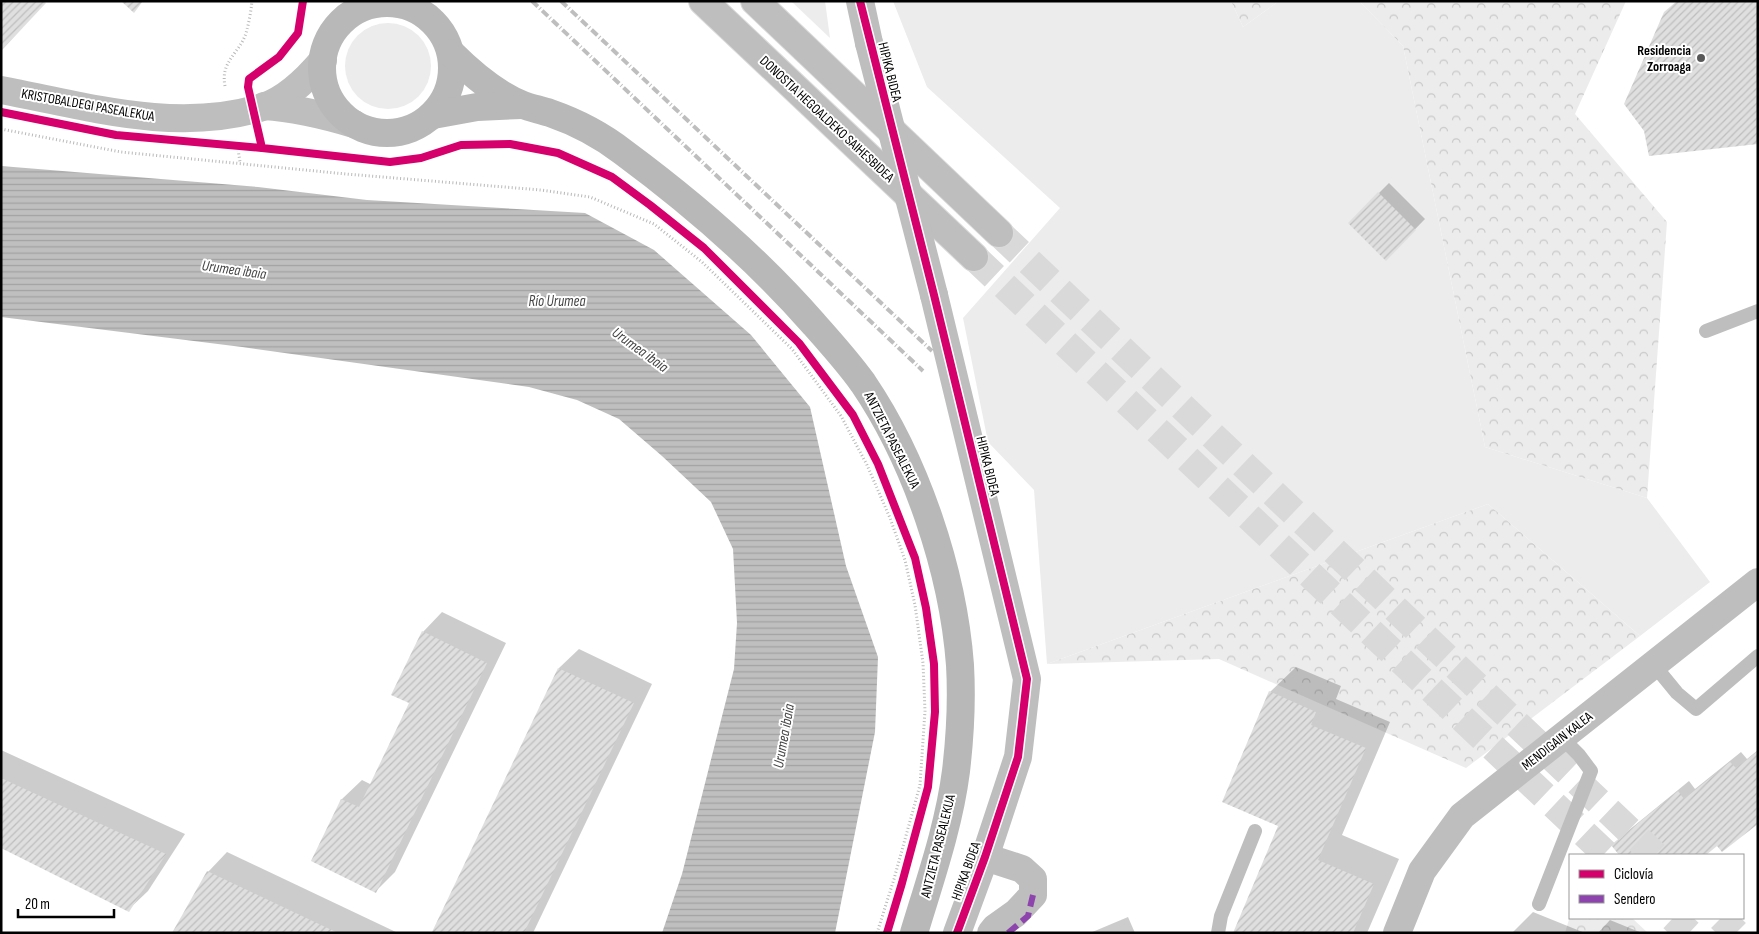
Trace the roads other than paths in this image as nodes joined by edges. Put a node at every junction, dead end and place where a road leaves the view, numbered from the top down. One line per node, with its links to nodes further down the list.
1 (334, 1): 6 (main road)
2 (703, 1): 15 (street, DONOSTIA HEGOALDEKO SAIHESBIDEA)
3 (755, 1): 14 (street)
4 (860, 1): 23 (street, HIPIKA BIDEA, bridge)
5 (397, 3): 6 (main road); 7 (main road)
6 (332, 35): 8 (main road)
7 (451, 54): 10 (main road, ANTZIETA PASEALEKUA); 12 (main road)
8 (323, 60): 11 (street, KRISTOBALDEGI PASEALEKUA); 13 (main road)
9 (1, 90): 11 (street, KRISTOBALDEGI PASEALEKUA)
10 (523, 105): 12 (main road, ANTZIETA PASEALEKUA); 26 (main road, ANTZIETA PASEALEKUA)
11 (264, 106): 13 (street, KRISTOBALDEGI PASEALEKUA)
12 (433, 115): 13 (main road)
13 (354, 124)
14 (999, 233)
15 (974, 257)
16 (1758, 311): 17 (lane)
17 (1706, 331)
18 (1758, 582): 20 (street, MENDIGAIN KALEA)
19 (1758, 656): 20 (lane)
20 (1654, 665): 21 (street, MENDIGAIN KALEA)
21 (1561, 738): 25 (lane); 31 (street, MENDIGAIN KALEA)
22 (1255, 831): 30 (lane)
23 (985, 857): 24 (street, HIPIKA BIDEA); 27 (street, HIPIKA BIDEA)
24 (1033, 895): 28 (street); 29 (street)
25 (1539, 904)
26 (914, 933)
27 (957, 933)
28 (992, 933)
29 (1008, 933)
30 (1218, 933)
31 (1397, 933)

